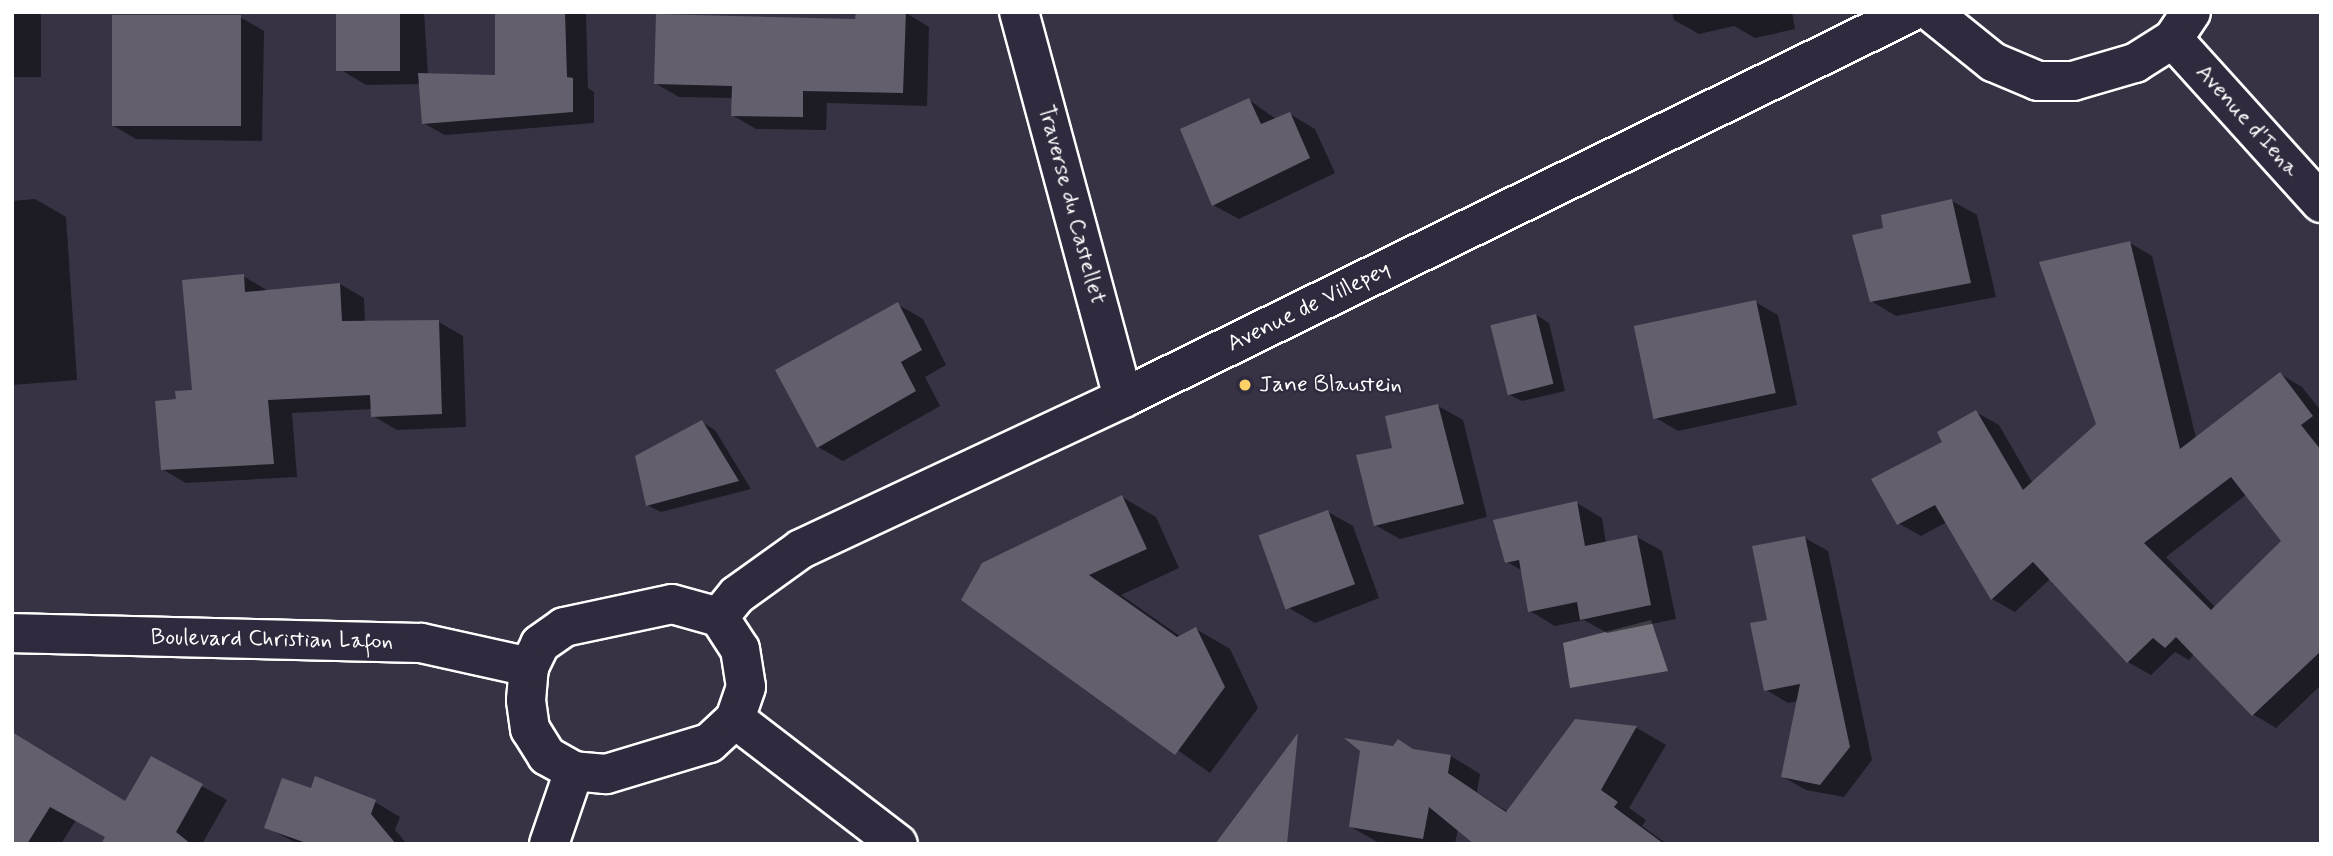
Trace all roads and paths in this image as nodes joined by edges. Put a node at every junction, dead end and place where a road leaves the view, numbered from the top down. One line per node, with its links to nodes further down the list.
1 (1019, 12): 6 (street, Traverse du Castellet)
2 (1911, 12): 6 (street, Avenue de Villepey)
3 (1931, 12): 4 (street)
4 (2182, 26): 5 (street, Avenue d'Iena)
5 (2321, 203)
6 (1123, 398): 7 (street, Avenue de Villepey)
7 (719, 617): 9 (street); 10 (street)
8 (12, 633): 9 (street, Boulevard Christian Lafon)
9 (529, 667): 11 (street)
10 (735, 719): 11 (street); 13 (street)
11 (574, 771): 12 (street)
12 (550, 844)
13 (898, 844)

